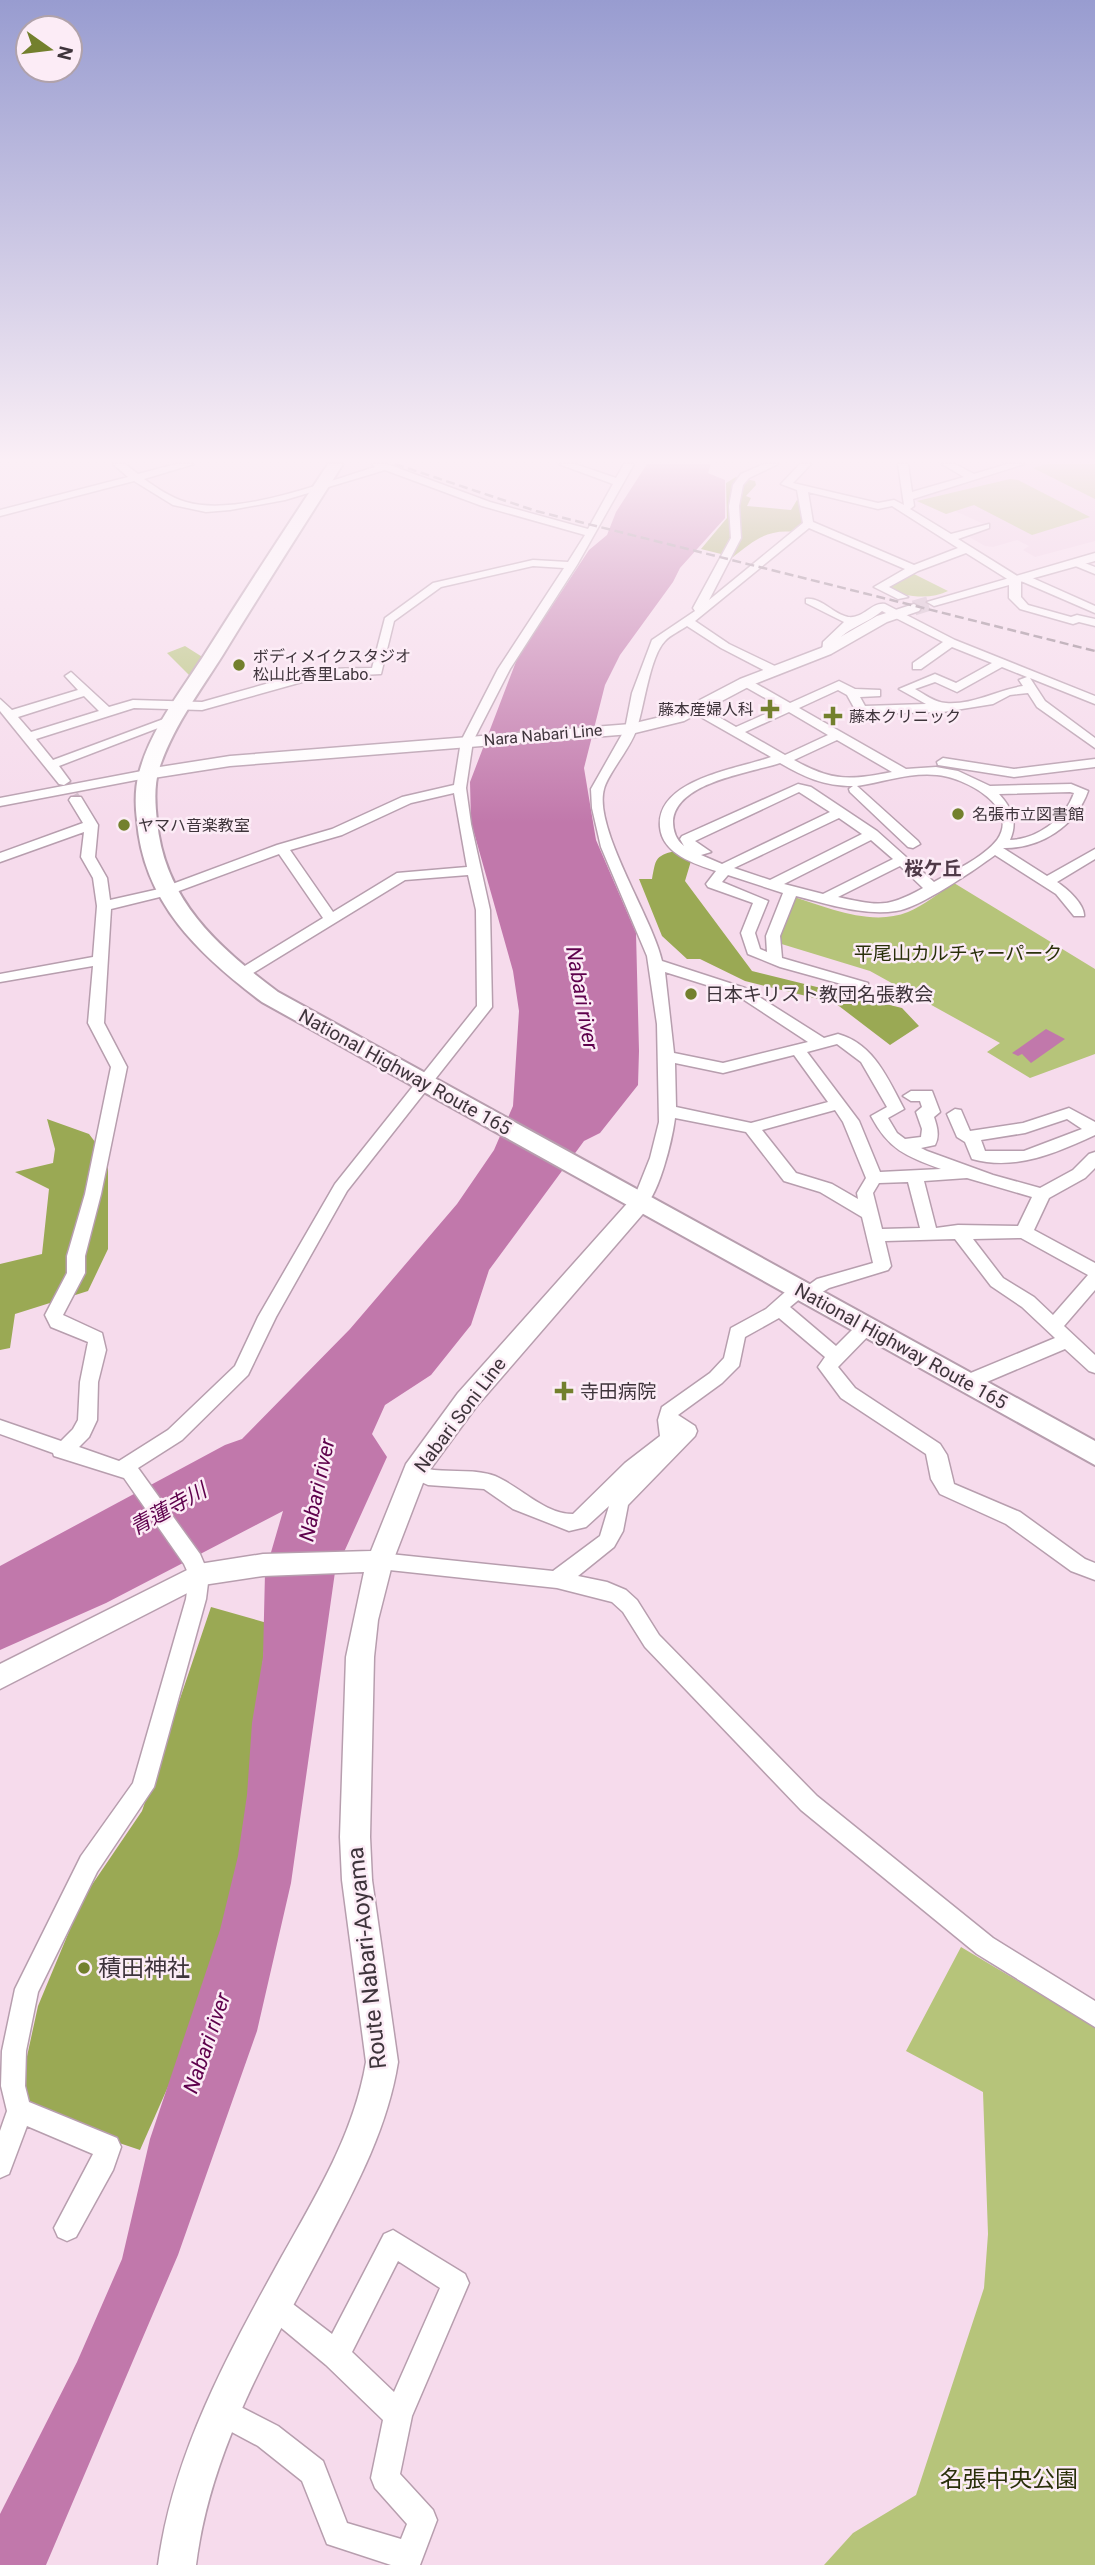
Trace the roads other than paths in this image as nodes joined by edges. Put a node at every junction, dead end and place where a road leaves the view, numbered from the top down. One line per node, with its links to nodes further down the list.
1 (260, 584): 39 (highway, National Highway Route 165)
2 (443, 584): 39 (street)
3 (559, 584): 46 (street)
4 (710, 584): 15 (street)
5 (734, 584): 15 (street)
6 (884, 584): 13 (street)
7 (1002, 584): 11 (main road)
8 (1018, 584): 16 (street)
9 (1032, 584): 12 (street)
10 (810, 601): 17 (street)
11 (934, 602)
12 (1090, 605): 16 (street)
13 (881, 606): 14 (street); 17 (street)
14 (906, 611): 19 (street); 20 (main road, Nara Nabari Line)
15 (690, 619): 24 (street); 42 (street)
16 (1066, 619): 18 (street)
17 (853, 620): 20 (street)
18 (1095, 622)
19 (951, 642): 21 (street); 22 (street)
20 (826, 651): 24 (main road, Nara Nabari Line)
21 (1001, 662): 23 (street); 27 (street)
22 (917, 666)
23 (1021, 670): 28 (street); 32 (street)
24 (775, 671): 26 (main road, Nara Nabari Line)
25 (71, 676): 29 (street)
26 (746, 682): 35 (street); 37 (main road, Nara Nabari Line)
27 (957, 688): 33 (street); 36 (street)
28 (1030, 688): 33 (street); 47 (street)
29 (86, 691): 38 (street); 40 (street)
30 (852, 693): 31 (street); 35 (street); 36 (street)
31 (876, 693)
32 (1095, 700)
33 (984, 701): 36 (street)
34 (0, 703): 40 (street)
35 (791, 707): 43 (street); 44 (street)
36 (943, 708)
37 (696, 709): 42 (main road, Nara Nabari Line); 43 (street)
38 (107, 712): 39 (street); 45 (street)
39 (178, 713): 50 (street); 52 (highway, National Highway Route 165)
40 (14, 719): 41 (street); 45 (street)
41 (0, 727)
42 (631, 729): 46 (main road, Nara Nabari Line); 82 (street)
43 (736, 732): 48 (street)
44 (839, 734): 48 (street); 51 (street)
45 (29, 737): 50 (street)
46 (471, 741): 52 (main road, Nara Nabari Line); 55 (street)
47 (1095, 744)
48 (783, 759): 54 (street); 69 (street)
49 (1095, 763): 51 (street)
50 (53, 764): 53 (street)
51 (900, 769): 54 (street); 57 (street)
52 (147, 774): 59 (street); 75 (highway, National Highway Route 165)
53 (64, 781)
54 (854, 786): 56 (street); 63 (street)
55 (460, 788): 65 (street); 70 (street)
56 (806, 790): 60 (street); 69 (street)
57 (988, 790): 64 (street); 64 (street)
58 (76, 800): 61 (street)
59 (0, 802)
60 (839, 813): 62 (street); 69 (street)
61 (91, 825): 67 (street); 77 (street)
62 (872, 834): 68 (street); 72 (street)
63 (913, 844)
64 (998, 847): 71 (street); 73 (street)
65 (282, 848): 75 (street); 79 (street)
66 (1095, 853): 71 (street)
67 (0, 858)
68 (902, 860): 73 (street); 76 (street)
69 (727, 867): 72 (street); 81 (street)
70 (474, 870): 79 (street); 89 (street)
71 (1048, 882): 78 (street)
72 (773, 884): 74 (street)
73 (932, 888): 76 (street)
74 (790, 890): 76 (street); 81 (street)
75 (163, 892): 77 (street); 83 (highway, National Highway Route 165)
76 (822, 900)
77 (104, 906): 80 (street)
78 (1079, 913)
79 (331, 920): 83 (street)
80 (101, 960): 84 (street); 120 (street)
81 (775, 960): 85 (street)
82 (655, 963): 86 (street); 88 (street)
83 (240, 975): 89 (highway, National Highway Route 165)
84 (0, 978)
85 (863, 986)
86 (821, 1043): 87 (street); 97 (street)
87 (799, 1051): 88 (street); 91 (street)
88 (665, 1056): 92 (street)
89 (423, 1083): 103 (highway, National Highway Route 165); 122 (street)
90 (911, 1096): 97 (street)
91 (839, 1104): 94 (street); 101 (street)
92 (668, 1111): 94 (street); 103 (street)
93 (954, 1114): 96 (street)
94 (751, 1128): 104 (street)
95 (1095, 1129): 96 (street); 96 (street)
96 (963, 1137)
97 (903, 1145): 99 (street)
98 (1095, 1158): 102 (street)
99 (976, 1173): 100 (street); 102 (street)
100 (915, 1176): 101 (street); 106 (street)
101 (874, 1178): 104 (street)
102 (1042, 1194): 107 (street)
103 (634, 1199): 111 (highway, National Highway Route 165); 123 (main road, Nabari Soni Line)
104 (869, 1213): 108 (street)
105 (958, 1231): 106 (street); 107 (street); 113 (street)
106 (929, 1232): 108 (street)
107 (1024, 1232): 109 (street)
108 (873, 1235): 111 (street)
109 (1095, 1271)
110 (1095, 1278): 113 (street)
111 (796, 1297): 112 (highway, National Highway Route 165); 115 (street); 118 (street)
112 (867, 1326): 115 (street); 117 (highway, National Highway Route 165)
113 (1054, 1327): 114 (street)
114 (1066, 1341): 116 (street); 117 (street)
115 (837, 1356): 126 (street)
116 (1095, 1366)
117 (968, 1382): 121 (highway, National Highway Route 165)
118 (667, 1420): 123 (street); 127 (street)
119 (0, 1427): 120 (street)
120 (61, 1451): 122 (street)
121 (1095, 1454)
122 (127, 1471): 125 (street)
123 (415, 1471): 124 (main road, Nabari Soni Line)
124 (365, 1562): 125 (main road); 127 (street); 133 (main road, Route Nabari-Aoyama)
125 (196, 1567): 128 (main road); 130 (street)
126 (1095, 1572)
127 (557, 1580): 129 (street)
128 (0, 1677)
129 (1095, 2015)
130 (20, 2111): 131 (street); 132 (street)
131 (0, 2165)
132 (67, 2228)
133 (276, 2307): 134 (street); 135 (main road, Route Nabari-Aoyama)
134 (336, 2355): 136 (street); 136 (street)
135 (223, 2412): 136 (street); 137 (main road, Route Nabari-Aoyama)
136 (398, 2415)
137 (177, 2565)

